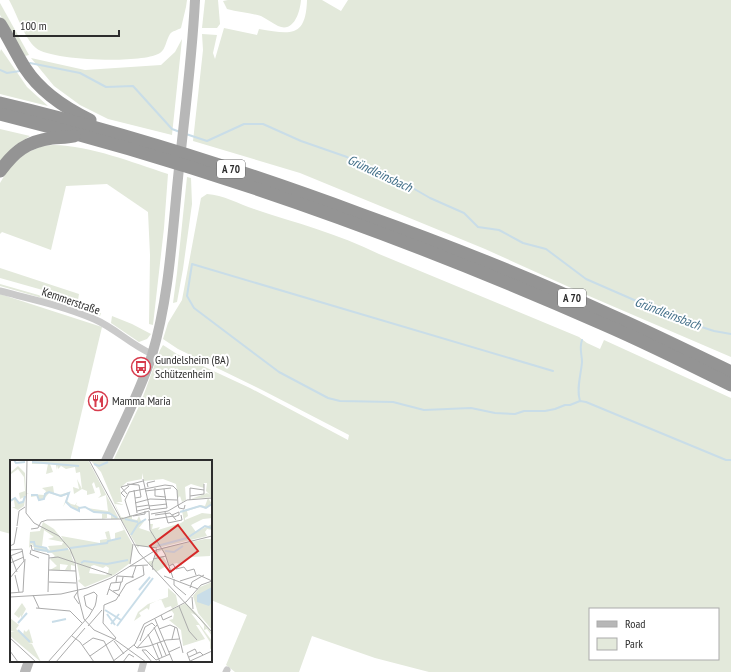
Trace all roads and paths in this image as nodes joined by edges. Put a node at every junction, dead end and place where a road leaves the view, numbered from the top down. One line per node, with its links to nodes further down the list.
1 (195, 0): 9 (street)
2 (0, 24): 6 (highway)
3 (0, 103): 6 (highway, A 70)
4 (0, 114): 5 (highway, A 70)
5 (80, 134): 7 (highway); 11 (highway, A 70)
6 (122, 135): 10 (highway, A 70)
7 (0, 171)
8 (0, 291): 9 (street, Kemmerstraße)
9 (152, 354): 12 (street)
10 (731, 372)
11 (731, 385)
12 (106, 460)
13 (29, 662): 15 (street)
14 (144, 662): 16 (street)
15 (26, 672)
16 (141, 672)

